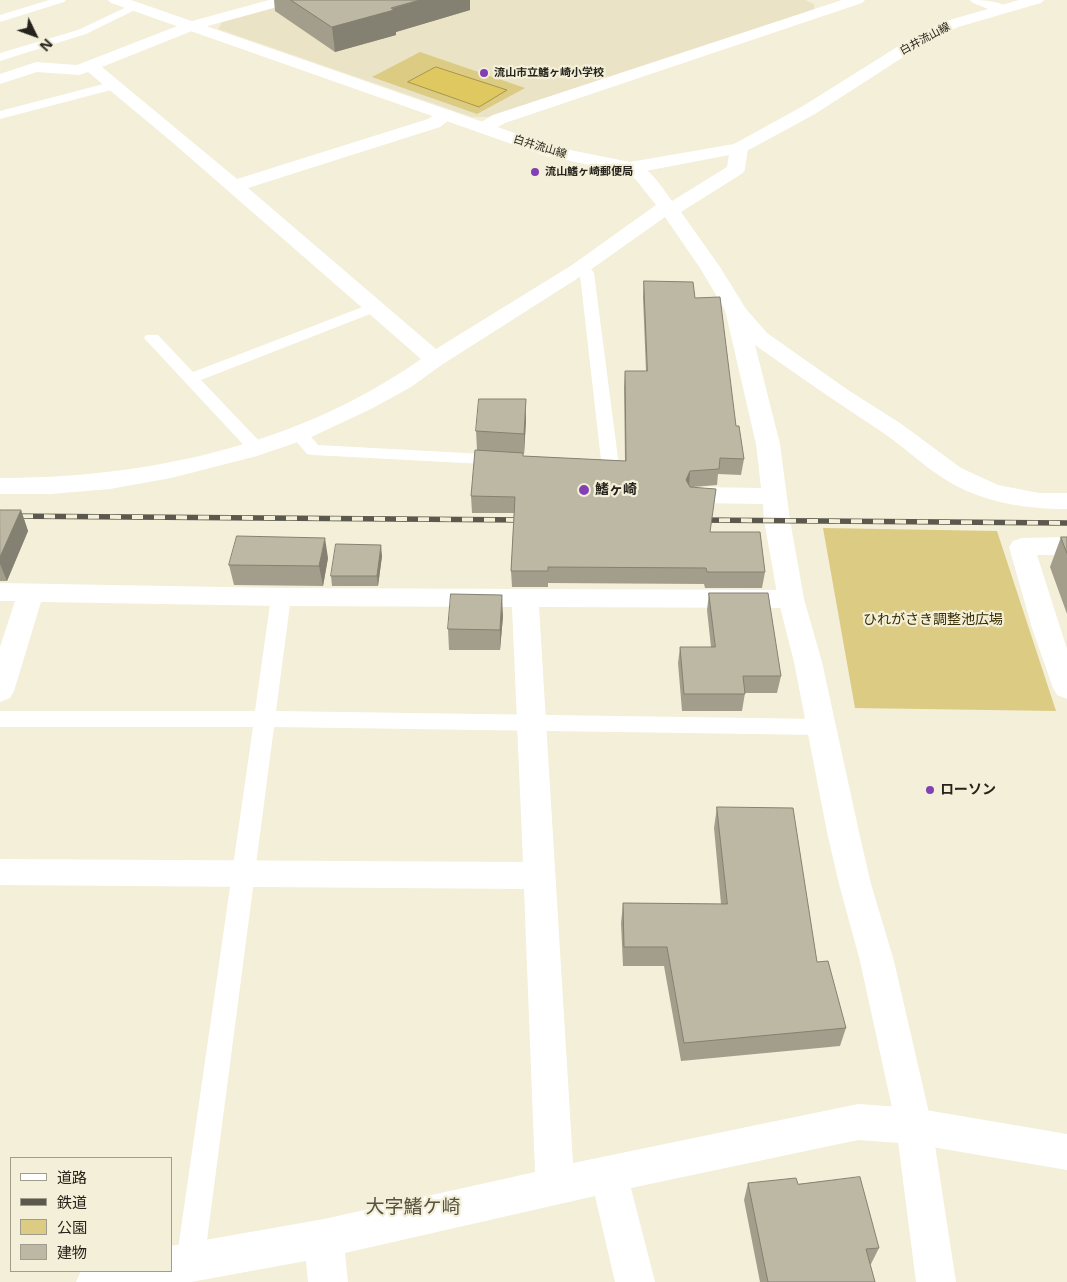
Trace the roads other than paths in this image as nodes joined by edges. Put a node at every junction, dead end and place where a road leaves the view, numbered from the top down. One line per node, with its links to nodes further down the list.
1 (60, 0): 11 (lane)
2 (116, 0): 8 (street, 白井流山線)
3 (286, 0): 12 (street)
4 (819, 0): 9 (street)
5 (858, 0): 9 (street)
6 (978, 0): 10 (street)
7 (1036, 0): 10 (street, 白井流山線)
8 (135, 6): 12 (street, 白井流山線); 13 (lane)
9 (835, 7): 19 (street)
10 (1001, 9): 20 (street, 白井流山線)
11 (0, 20)
12 (191, 26): 14 (street); 17 (street, 白井流山線)
13 (0, 58)
14 (91, 66): 15 (street); 16 (street)
15 (0, 80)
16 (115, 84): 18 (lane); 22 (street)
17 (446, 115): 19 (street, 白井流山線); 22 (street)
18 (0, 116)
19 (484, 128): 21 (street, 白井流山線)
20 (739, 148): 21 (street, 白井流山線); 23 (street)
21 (630, 168): 23 (street)
22 (235, 186): 25 (street)
23 (668, 209): 24 (street); 26 (street)
24 (579, 269): 28 (street); 33 (lane)
25 (373, 308): 28 (street); 29 (lane)
26 (736, 310): 36 (street); 37 (street)
27 (152, 338): 29 (lane)
28 (435, 359): 30 (street)
29 (190, 379): 31 (lane)
30 (299, 434): 31 (street); 32 (lane)
31 (257, 449): 34 (street)
32 (517, 461)
33 (575, 464)
34 (0, 486)
35 (698, 495): 37 (street)
36 (1067, 501)
37 (776, 508): 43 (street)
38 (1067, 546): 44 (street)
39 (0, 592): 40 (street)
40 (31, 592): 41 (street); 45 (street)
41 (281, 597): 42 (street); 47 (lane)
42 (525, 598): 43 (street); 48 (street)
43 (791, 599): 49 (street)
44 (1067, 688)
45 (0, 691)
46 (0, 719): 47 (lane)
47 (265, 719): 48 (lane); 51 (lane)
48 (531, 722): 49 (lane); 52 (street)
49 (822, 726): 53 (street)
50 (0, 872): 51 (street)
51 (244, 874): 52 (street); 58 (lane)
52 (539, 876): 56 (street)
53 (914, 1126): 54 (street); 55 (street); 63 (street)
54 (1067, 1152)
55 (609, 1174): 56 (street); 62 (street)
56 (555, 1187): 57 (street)
57 (324, 1238): 58 (street); 61 (street)
58 (180, 1264)
59 (145, 1272): 60 (street)
60 (96, 1282)
61 (328, 1282)
62 (635, 1282)
63 (936, 1282)

